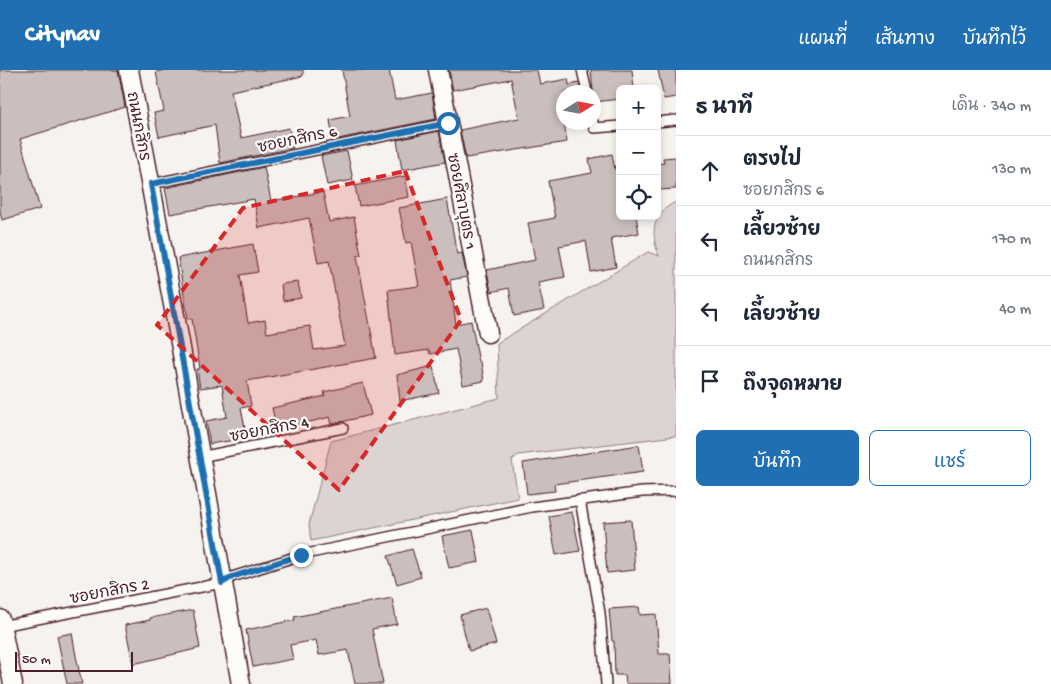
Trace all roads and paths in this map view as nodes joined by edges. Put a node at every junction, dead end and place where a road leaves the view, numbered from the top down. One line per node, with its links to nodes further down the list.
1 (129, 70): 10 (street, ถนนกสิกร)
2 (438, 70): 7 (street, ซอยศิลาบุตร 1)
3 (582, 70): 4 (lane)
4 (585, 85)
5 (676, 120): 6 (lane)
6 (661, 122)
7 (448, 123): 10 (lane, ซอยกสิกร 6); 11 (street, ซอยศิลาบุตร 1)
8 (616, 126): 9 (lane)
9 (601, 127)
10 (151, 184): 13 (street, ถนนกสิกร)
11 (488, 333)
12 (343, 428): 13 (lane, ซอยกสิกร 4)
13 (200, 457): 16 (street, ถนนกสิกร)
14 (676, 491): 15 (lane, ซอยกสิกร 2)
15 (580, 500): 16 (lane, ซอยกสิกร 2); 20 (lane)
16 (222, 583): 17 (lane, ซอยกสิกร 2); 19 (street, ถนนกสิกร)
17 (1, 622): 18 (street)
18 (13, 684)
19 (241, 684)
20 (606, 684)

